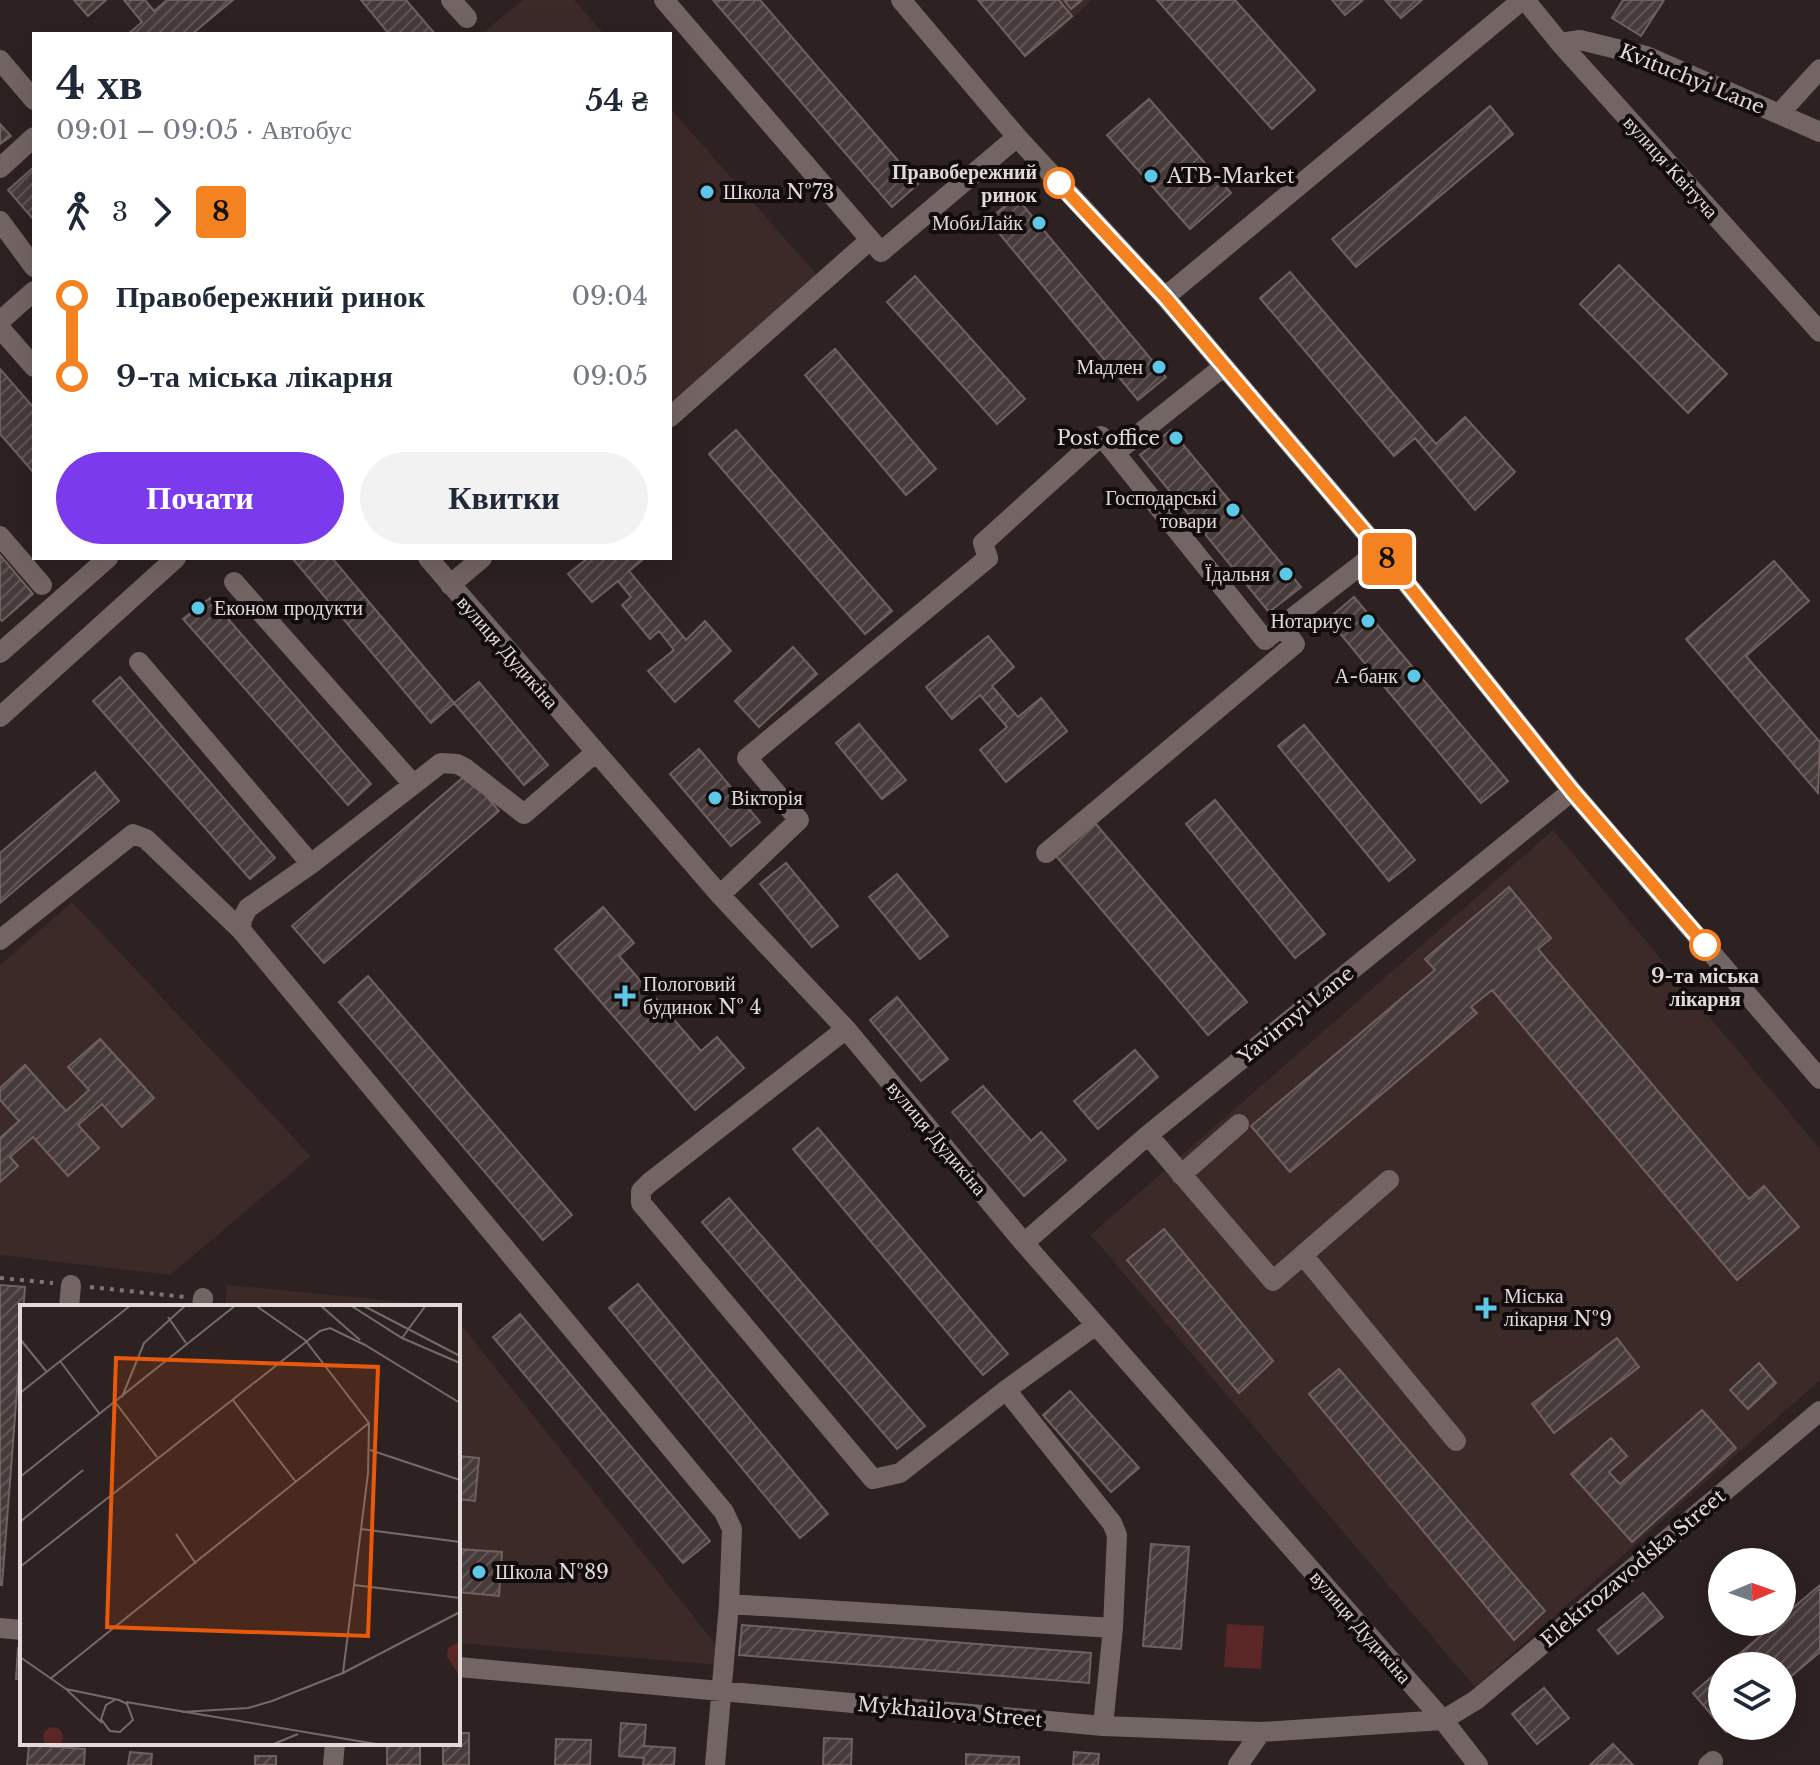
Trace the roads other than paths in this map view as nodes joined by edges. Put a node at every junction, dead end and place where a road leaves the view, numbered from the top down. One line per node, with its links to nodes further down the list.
1 (451, 0): 5 (street)
2 (664, 0): 16 (street)
3 (901, 0): 12 (street)
4 (1524, 0): 6 (street, вулиця Квітуча); 19 (street)
5 (467, 18)
6 (1560, 43): 10 (street, Kvituchyi Lane); 22 (street, вулиця Квітуча)
7 (0, 60): 9 (street)
8 (1820, 69): 10 (street)
9 (32, 98)
10 (1779, 114): 11 (street, Kvituchyi Lane)
11 (1820, 132)
12 (1017, 137): 16 (street); 19 (street)
13 (32, 139): 14 (street)
14 (0, 168)
15 (0, 221): 17 (street)
16 (870, 240): 25 (street)
17 (32, 264)
18 (32, 293): 20 (street)
19 (1165, 297): 24 (street)
20 (0, 321)
21 (0, 328): 23 (street)
22 (1820, 332)
23 (32, 365)
24 (1223, 367): 26 (street); 28 (street)
25 (672, 415)
26 (1115, 453): 36 (street); 45 (street)
27 (0, 536): 34 (street)
28 (1380, 550): 36 (street); 42 (street)
29 (106, 560): 37 (street)
30 (174, 560): 39 (street)
31 (430, 560): 35 (street, вулиця Дудикіна)
32 (480, 560): 35 (street)
33 (234, 582): 41 (street)
34 (42, 585)
35 (450, 585): 40 (street, вулиця Дудикіна)
36 (1282, 626): 43 (street)
37 (0, 653)
38 (139, 662): 44 (street)
39 (0, 717)
40 (596, 752): 41 (street); 45 (street, вулиця Дудикіна)
41 (413, 784): 44 (street)
42 (1572, 791): 49 (street); 51 (street, Yavirnyi Lane)
43 (1046, 853)
44 (311, 864): 46 (street)
45 (720, 895): 48 (street, вулиця Дудикіна)
46 (241, 930): 47 (street); 62 (street)
47 (0, 940)
48 (846, 1029): 54 (street, вулиця Дудикіна); 59 (street)
49 (1820, 1079)
50 (1239, 1124): 52 (street)
51 (1148, 1135): 52 (street); 54 (street, Yavirnyi Lane)
52 (1181, 1175): 55 (street)
53 (1389, 1180): 55 (street)
54 (1024, 1243): 58 (street, вулиця Дудикіна)
55 (1303, 1255): 61 (street)
56 (71, 1285): 57 (street)
57 (69, 1305)
58 (1096, 1325): 59 (street); 68 (street, вулиця Дудикіна)
59 (1006, 1390): 64 (street)
60 (1820, 1411): 68 (street, Elektrozavodska Street)
61 (1456, 1441)
62 (729, 1604): 64 (street); 67 (street)
63 (0, 1628): 65 (street)
64 (1113, 1628): 69 (street)
65 (20, 1630)
66 (460, 1667): 67 (street, Mykhailova Street)
67 (721, 1690): 69 (street, Mykhailova Street); 73 (street)
68 (1443, 1720): 70 (street, Mykhailova Street); 75 (street, вулиця Дудикіна)
69 (1103, 1726): 70 (street, Mykhailova Street)
70 (1261, 1732): 74 (street)
71 (335, 1745): 72 (street)
72 (333, 1765)
73 (715, 1765)
74 (1238, 1765)
75 (1478, 1765)

